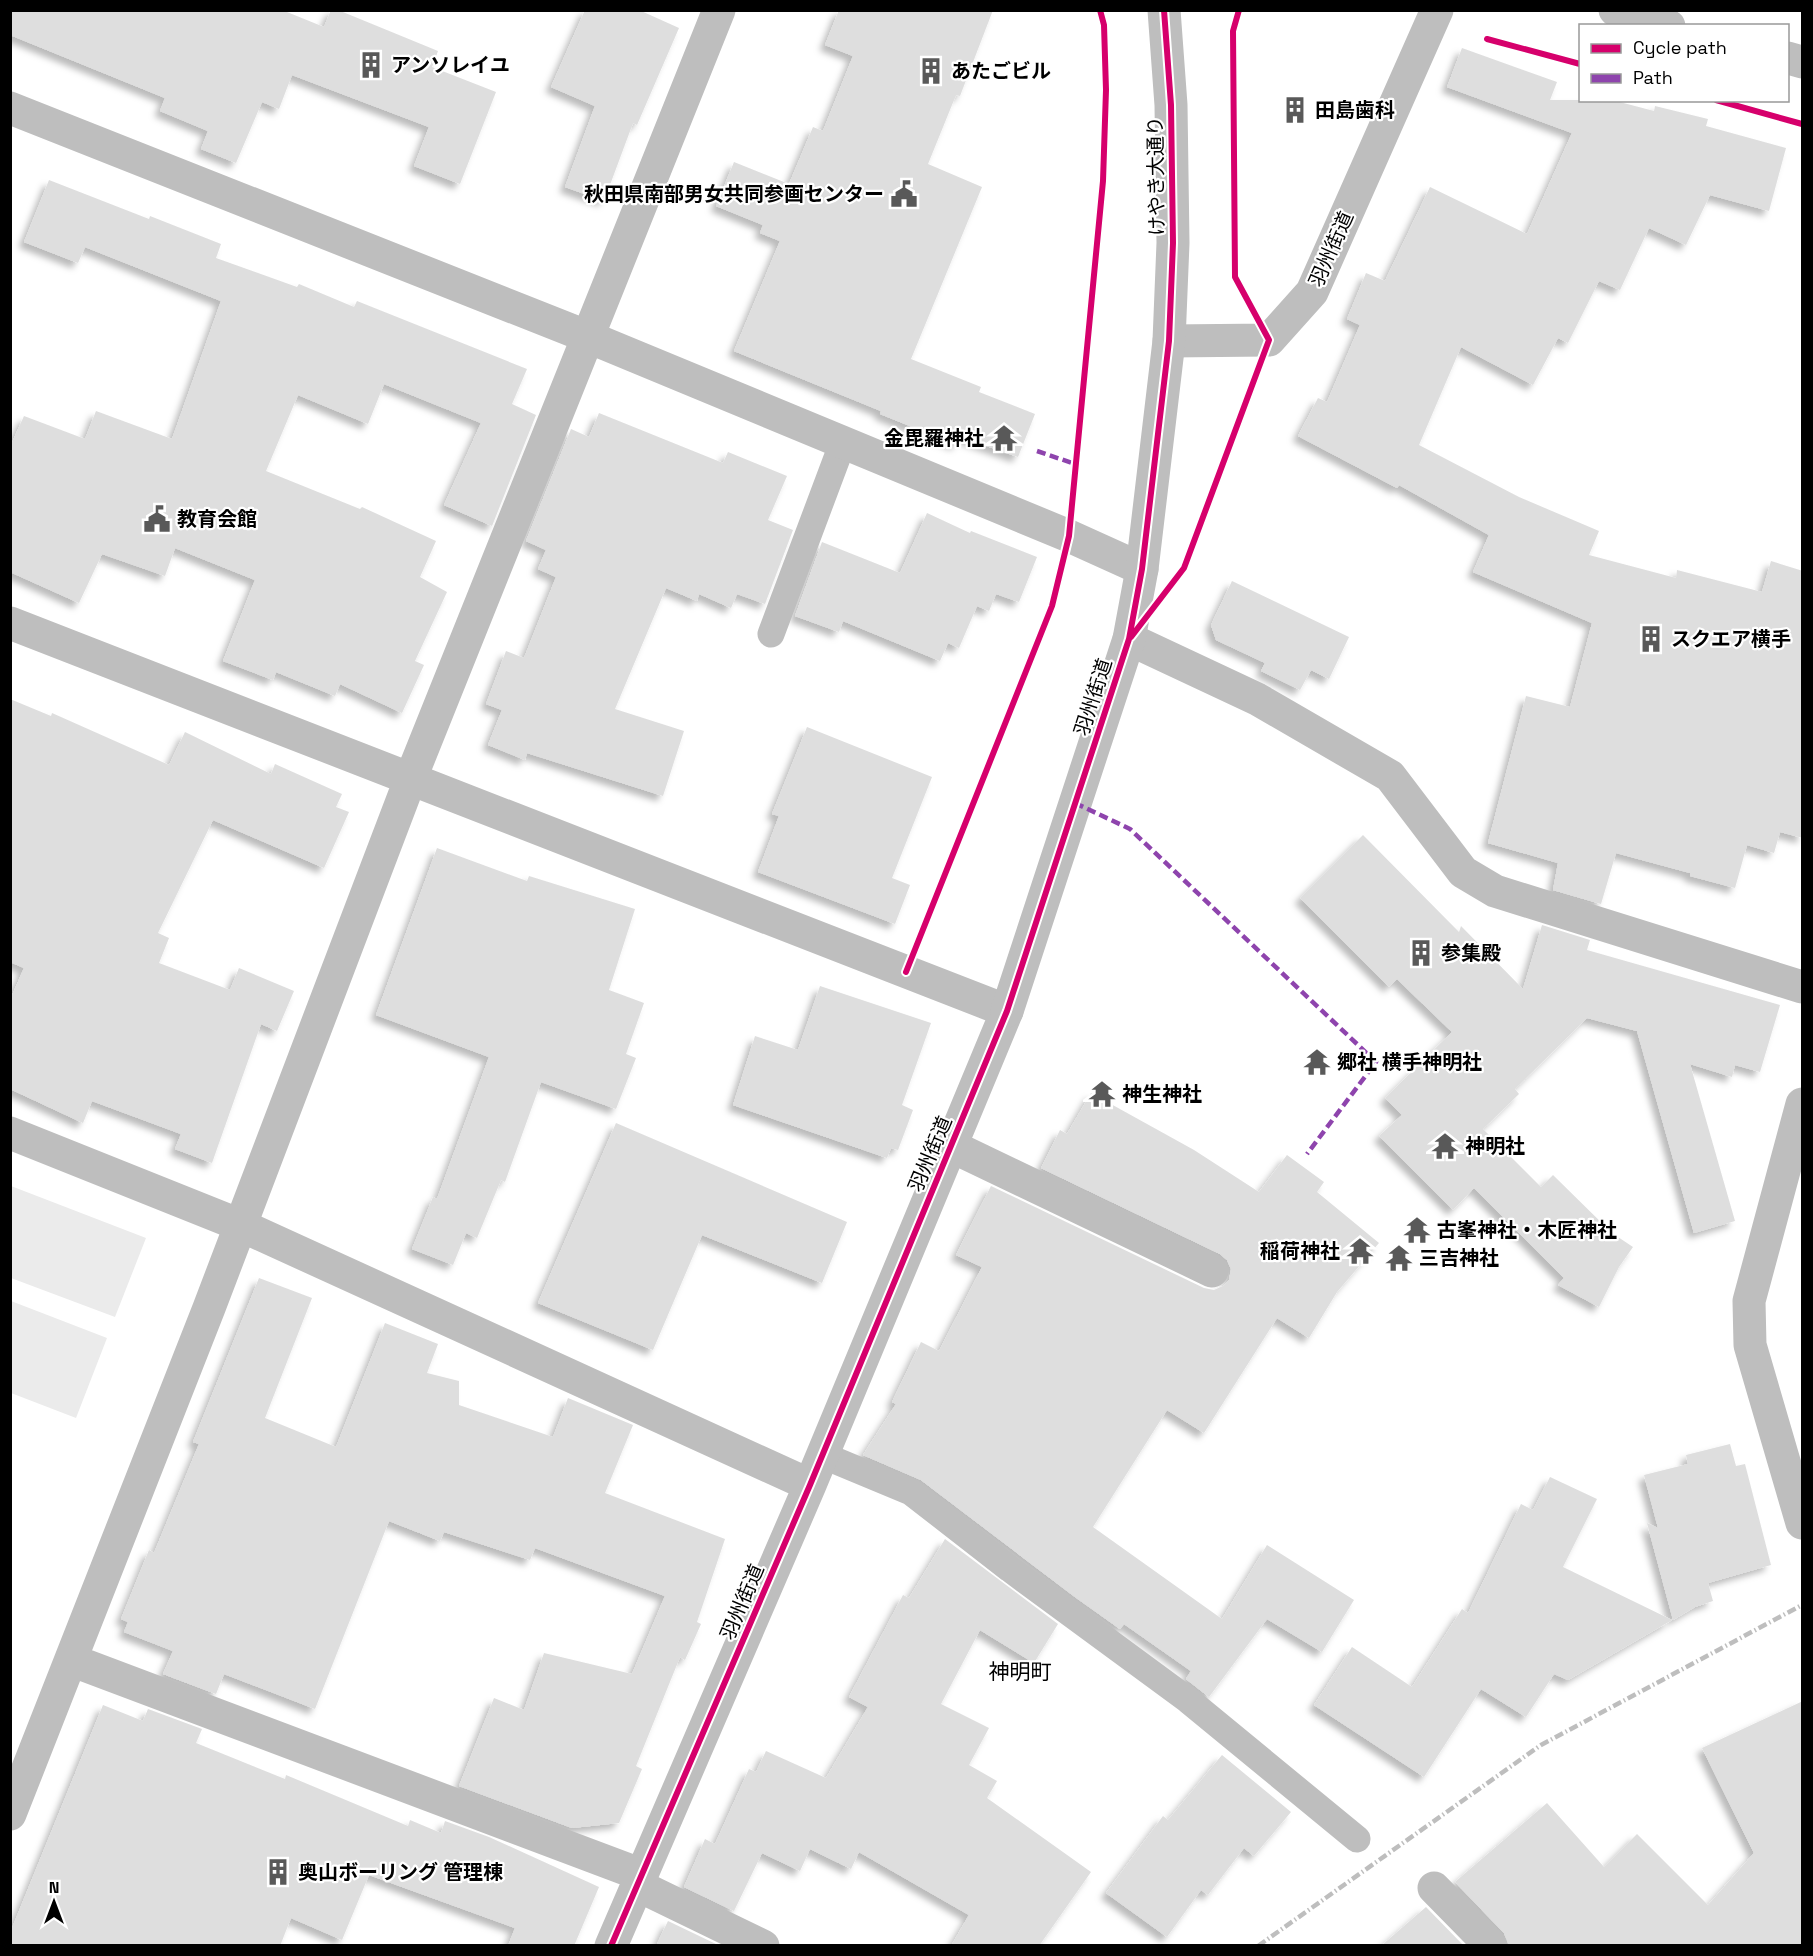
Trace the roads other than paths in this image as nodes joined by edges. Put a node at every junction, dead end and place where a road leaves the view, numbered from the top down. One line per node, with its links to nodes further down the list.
1 (719, 10): 7 (street)
2 (1164, 10): 8 (street, けやき大通り)
3 (1437, 10): 8 (street, 羽州街道)
4 (1614, 10): 5 (street)
5 (1662, 24)
6 (10, 108): 7 (street)
7 (586, 336): 9 (street); 14 (street)
8 (1169, 341): 10 (street, 羽州街道)
9 (843, 442): 10 (street); 12 (lane)
10 (1142, 569): 13 (street, 羽州街道)
11 (10, 623): 14 (street)
12 (771, 634)
13 (1129, 639): 15 (street); 16 (street, 羽州街道)
14 (410, 780): 16 (street); 20 (street)
15 (1803, 987)
16 (1007, 1011): 19 (street, 羽州街道)
17 (1803, 1104): 24 (street)
18 (10, 1133): 20 (street)
19 (951, 1146): 21 (street); 22 (street, 羽州街道)
20 (240, 1225): 23 (street); 25 (street)
21 (1212, 1271)
22 (822, 1455): 23 (street, 羽州街道); 27 (lane)
23 (810, 1485): 28 (street, 羽州街道)
24 (1803, 1523)
25 (71, 1660): 26 (street); 28 (street)
26 (10, 1814)
27 (1357, 1839)
28 (639, 1880): 30 (street, 羽州街道); 31 (street)
29 (1434, 1888): 32 (street)
30 (611, 1946)
31 (763, 1946)
32 (1491, 1946)

